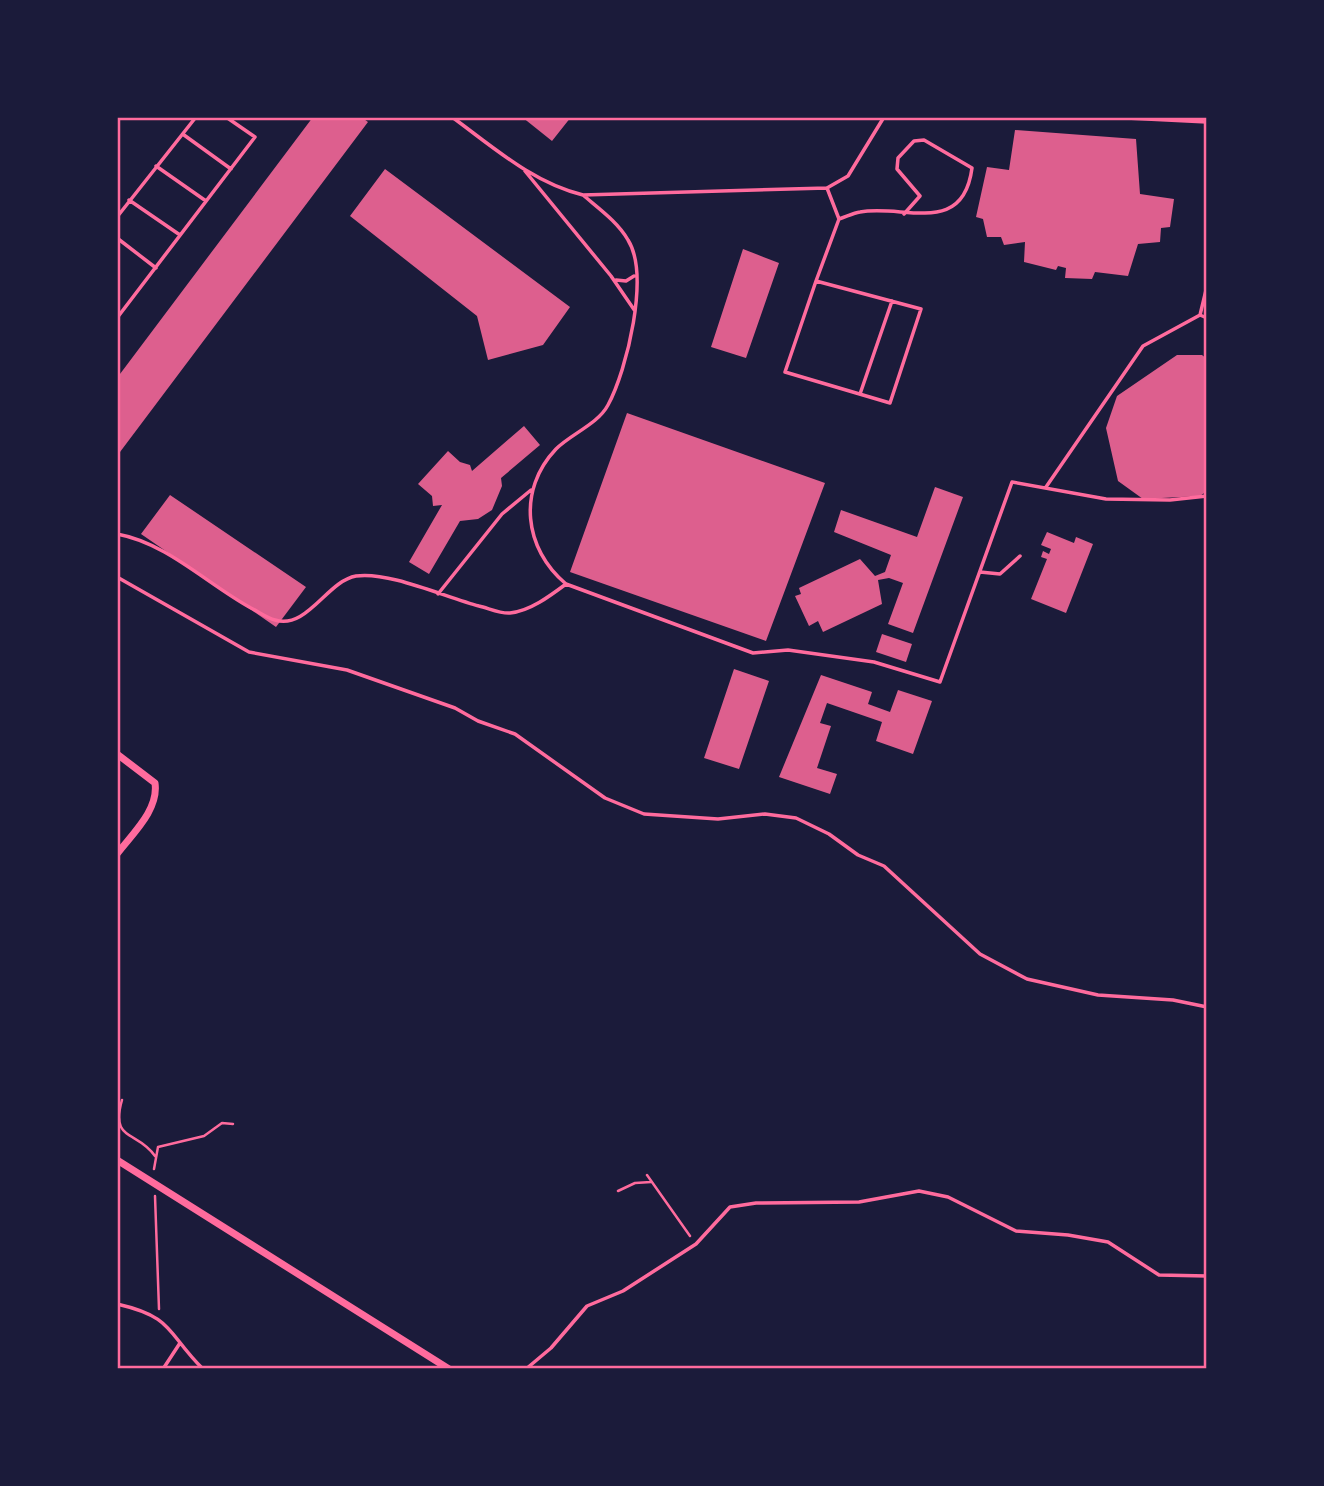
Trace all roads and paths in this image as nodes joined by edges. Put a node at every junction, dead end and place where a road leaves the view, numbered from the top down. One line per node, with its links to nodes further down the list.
1 (196, 117): 7 (lane)
2 (226, 117): 9 (lane)
3 (452, 117): 10 (lane)
4 (884, 117): 11 (lane)
5 (1106, 117): 6 (lane)
6 (1207, 122)
7 (183, 135): 8 (lane); 9 (lane)
8 (156, 166): 13 (lane); 14 (lane)
9 (231, 169): 14 (lane)
10 (523, 169): 12 (lane); 22 (lane)
11 (827, 188): 12 (lane); 17 (lane)
12 (583, 195): 21 (lane)
13 (129, 200): 16 (lane); 18 (lane)
14 (206, 201): 18 (lane)
15 (904, 214): 15 (lane); 17 (lane)
16 (117, 217)
17 (839, 219): 23 (lane)
18 (180, 235): 20 (lane)
19 (117, 239): 20 (lane)
20 (156, 268): 27 (lane)
21 (635, 274): 22 (lane); 28 (lane)
22 (614, 280): 28 (lane)
23 (816, 281): 25 (lane); 32 (lane)
24 (1207, 286): 29 (lane)
25 (892, 301): 32 (lane); 32 (lane)
26 (117, 308): 27 (lane)
27 (122, 312): 31 (lane)
28 (636, 313): 34 (lane)
29 (1200, 315): 30 (lane); 33 (lane)
30 (1207, 317)
31 (117, 318)
32 (860, 394)
33 (1046, 487): 35 (lane); 38 (lane)
34 (531, 490): 40 (lane); 41 (lane)
35 (1207, 495)
36 (117, 534): 41 (lane)
37 (1020, 556): 38 (lane)
38 (980, 572): 40 (lane)
39 (117, 577): 44 (lane)
40 (566, 584): 41 (lane)
41 (438, 594)
42 (117, 754): 43 (street)
43 (117, 854)
44 (1207, 1007)
45 (122, 1100): 46 (path)
46 (155, 1156)
47 (117, 1160): 57 (street)
48 (647, 1175): 49 (path)
49 (651, 1182): 50 (path); 51 (path)
50 (618, 1191)
51 (696, 1244): 52 (lane); 58 (lane)
52 (1207, 1276)
53 (117, 1304): 54 (lane)
54 (180, 1343): 55 (lane); 56 (lane)
55 (163, 1369)
56 (203, 1369)
57 (449, 1369)
58 (526, 1369)

